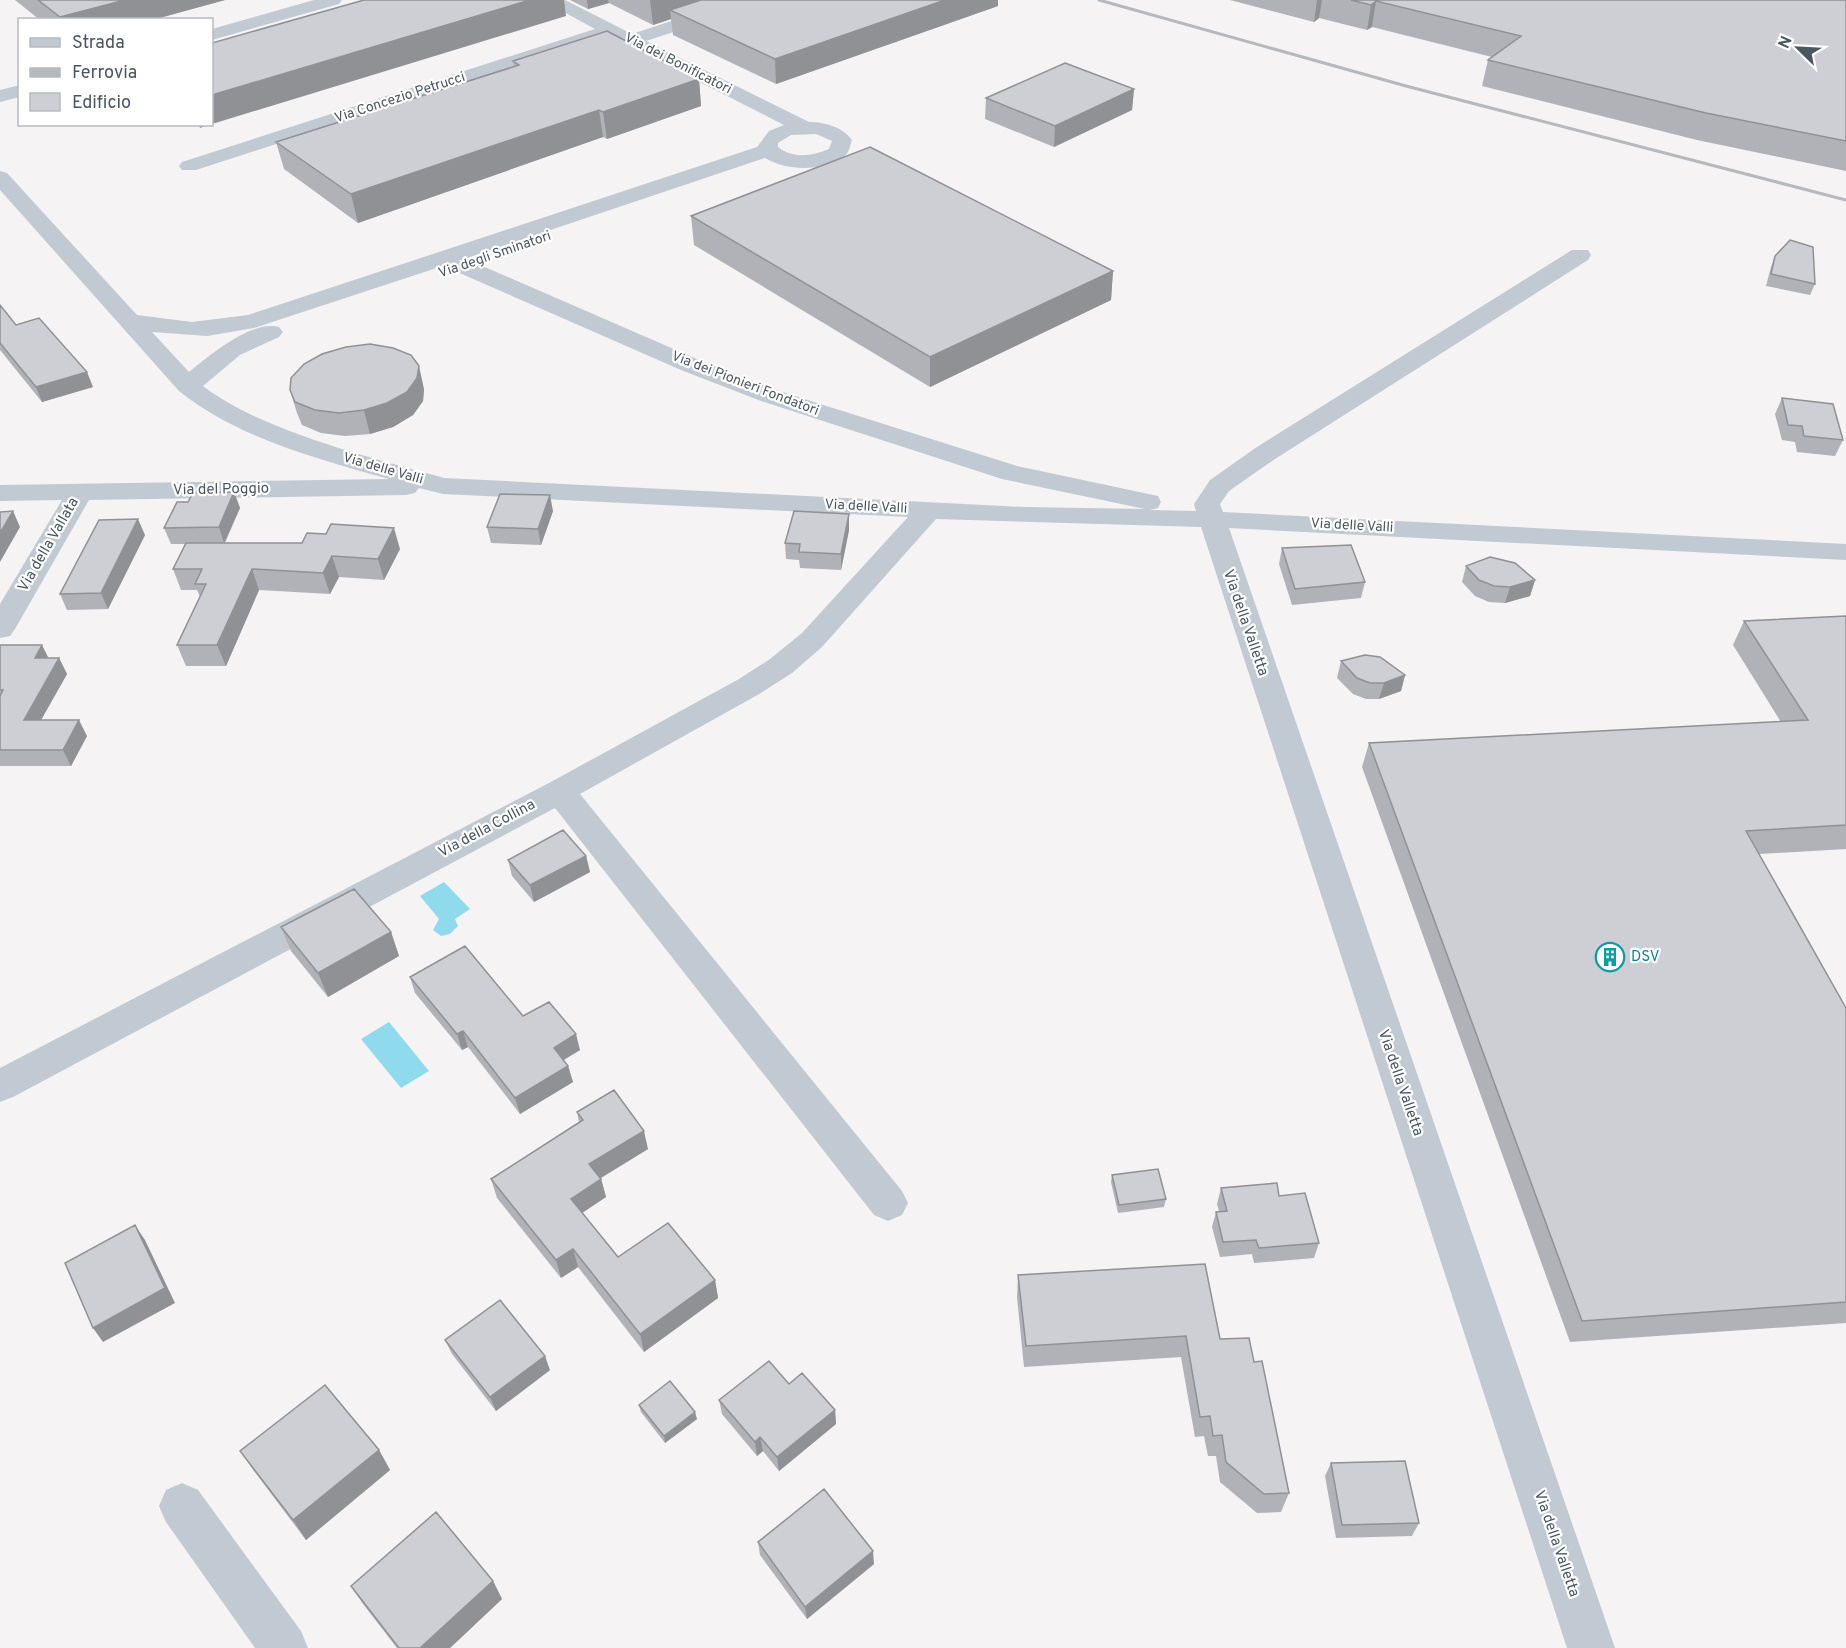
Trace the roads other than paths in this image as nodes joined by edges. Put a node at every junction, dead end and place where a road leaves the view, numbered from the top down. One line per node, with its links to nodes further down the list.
1 (333, 0): 5 (street)
2 (551, 0): 4 (street, Via dei Bonificatori)
3 (753, 0): 6 (street)
4 (610, 30): 6 (street, Via dei Bonificatori); 11 (street, Via Concezio Petrucci)
5 (213, 35)
6 (630, 40): 9 (street, Via dei Bonificatori)
7 (18, 92): 8 (street)
8 (0, 96)
9 (805, 128): 10 (street, Via degli Sminatori); 10 (street, Via degli Sminatori)
10 (774, 154): 14 (street, Via degli Sminatori); 16 (street, Via degli Sminatori)
11 (189, 166)
12 (0, 177): 15 (street, Via delle Valli)
13 (1580, 255): 26 (street)
14 (463, 266): 18 (street, Via degli Sminatori); 20 (street, Via dei Pionieri Fondatori)
15 (129, 320): 16 (street, Via degli Sminatori); 17 (street, Via delle Valli)
16 (202, 330): 17 (street, Via degli Sminatori)
17 (162, 357): 18 (street); 19 (street, Via delle Valli)
18 (214, 362): 19 (street, Via degli Sminatori)
19 (188, 386): 21 (street, Via delle Valli)
20 (1035, 479): 25 (street); 26 (street, Via dei Pionieri Fondatori)
21 (443, 486): 22 (street, Via del Poggio); 24 (street, Via delle Valli)
22 (80, 492): 23 (street, Via del Poggio); 28 (street, Via della Vallata)
23 (0, 494)
24 (929, 510): 25 (street, Via delle Valli); 29 (street, Via della Collina)
25 (1025, 515): 26 (street, Via delle Valli)
26 (1193, 518): 27 (street, Via delle Valli); 34 (street, Via della Valletta)
27 (1846, 552)
28 (0, 629)
29 (560, 791): 30 (street, Via della Collina); 31 (street)
30 (0, 1086)
31 (888, 1203)
32 (182, 1506): 33 (street)
33 (284, 1648)
34 (1591, 1648)

